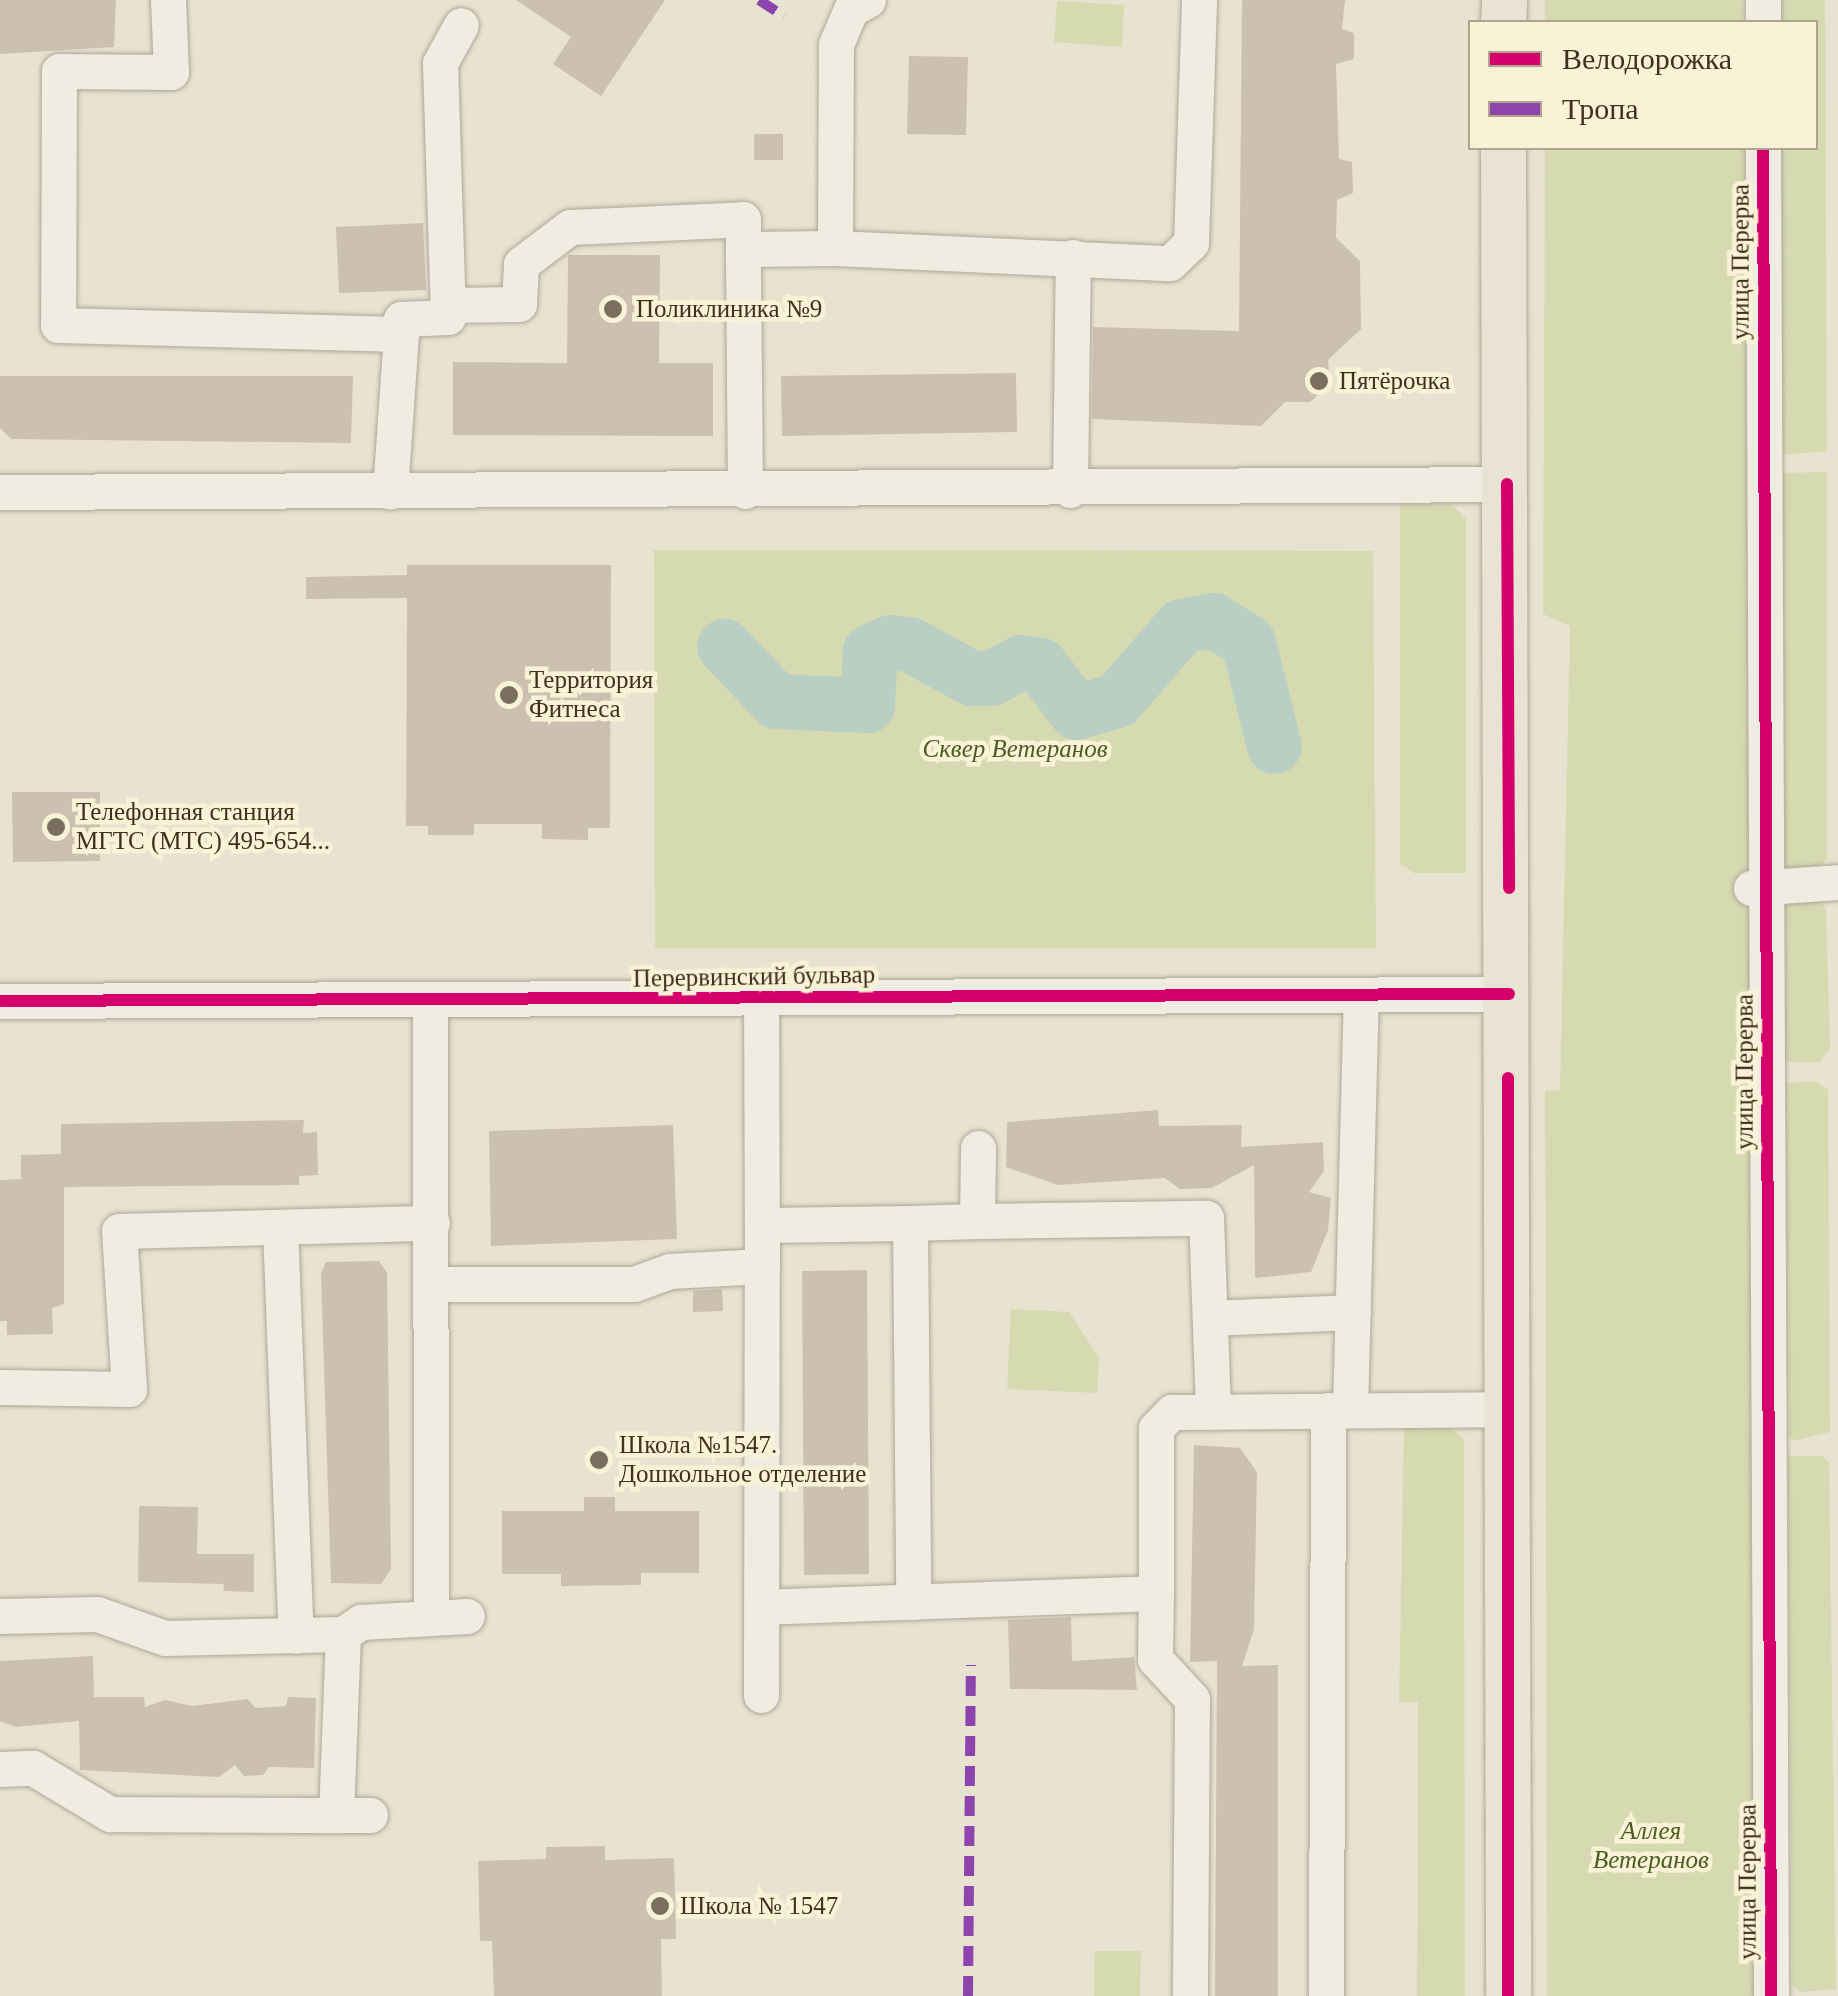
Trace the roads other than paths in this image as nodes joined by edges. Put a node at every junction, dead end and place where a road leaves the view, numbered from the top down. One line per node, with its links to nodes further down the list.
1 (168, 0): 11 (street)
2 (868, 0): 7 (street)
3 (1198, 0): 9 (street)
4 (461, 25): 10 (street)
5 (1503, 150): 12 (main road)
6 (1763, 150): 18 (street, улица Перерва)
7 (836, 248): 8 (street); 9 (street)
8 (743, 250): 10 (street); 14 (street)
9 (1073, 257): 13 (street)
10 (448, 305): 11 (street)
11 (400, 334): 16 (street)
12 (1507, 484): 13 (street); 19 (main road)
13 (1070, 490): 14 (street)
14 (745, 491): 16 (street)
15 (0, 492): 16 (street)
16 (390, 492)
17 (1838, 882): 18 (street)
18 (1759, 887): 51 (street, улица Перерва)
19 (1509, 994): 20 (street, Перервинский бульвар); 35 (main road)
20 (1360, 995): 21 (street, Перервинский бульвар); 32 (street)
21 (760, 999): 23 (street, Перервинский бульвар); 28 (street)
22 (0, 1001): 23 (street, Перервинский бульвар)
23 (430, 1004): 26 (street)
24 (978, 1148): 25 (street)
25 (978, 1221): 27 (street); 33 (street)
26 (432, 1223): 29 (street); 31 (street)
27 (910, 1223): 28 (street); 39 (street)
28 (762, 1225): 30 (street)
29 (280, 1227): 34 (street); 45 (street)
30 (762, 1266): 31 (street); 40 (street)
31 (432, 1284): 43 (street)
32 (1353, 1312): 33 (street); 36 (street)
33 (1210, 1318): 37 (street)
34 (0, 1388)
35 (1506, 1409): 36 (street); 50 (main road)
36 (1339, 1410): 37 (street); 49 (street)
37 (1214, 1411): 38 (street)
38 (1156, 1593): 39 (street); 48 (street)
39 (913, 1602): 40 (street)
40 (761, 1607): 46 (street)
41 (0, 1616): 45 (street)
42 (468, 1616): 43 (street)
43 (431, 1617): 44 (street)
44 (343, 1634): 45 (street); 47 (street)
45 (296, 1636)
46 (760, 1695)
47 (0, 1770)
48 (1190, 1996)
49 (1326, 1996)
50 (1508, 1996)
51 (1771, 1996)

